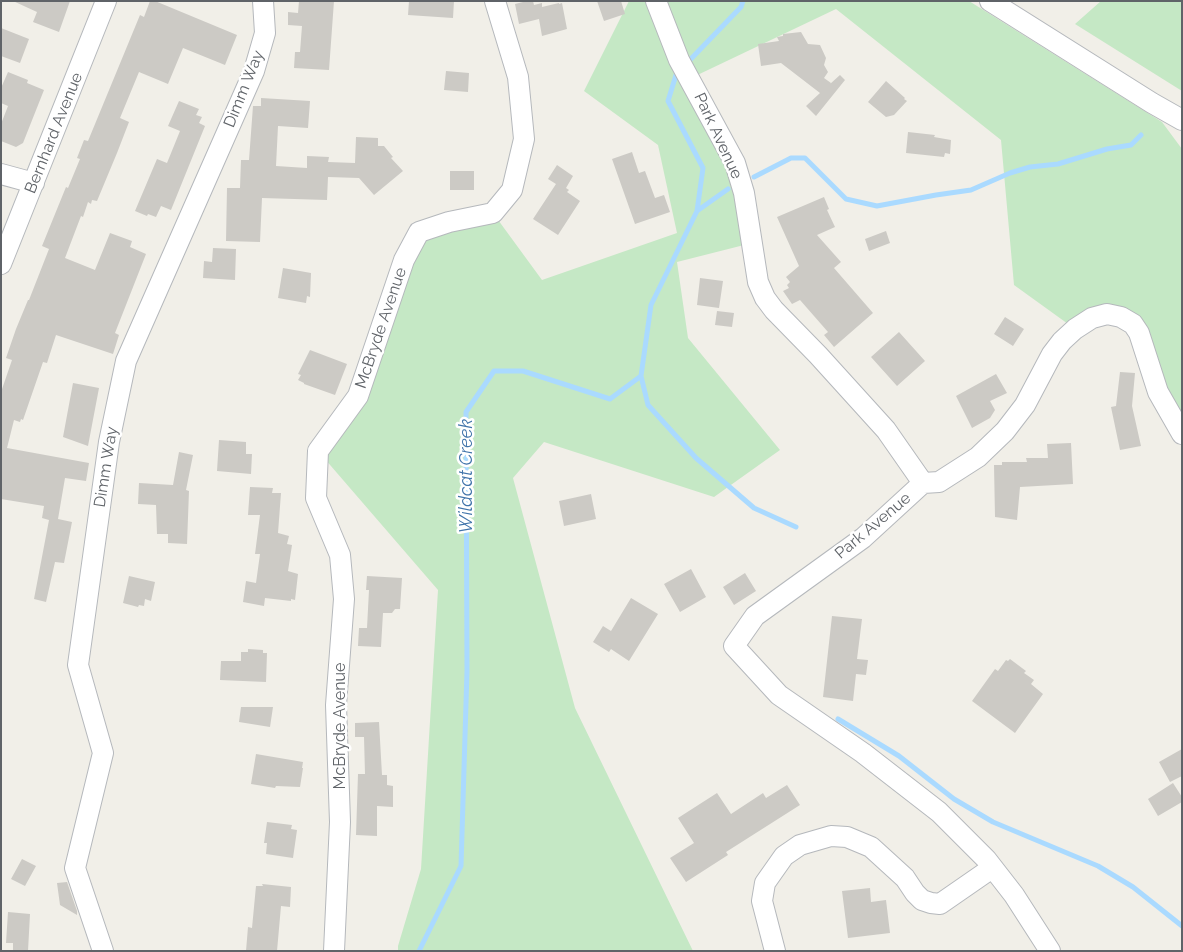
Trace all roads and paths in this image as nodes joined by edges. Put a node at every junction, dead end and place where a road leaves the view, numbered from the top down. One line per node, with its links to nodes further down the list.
1 (106, 1): 8 (street, Bernhard Avenue)
2 (263, 1): 13 (street, Dimm Way)
3 (495, 1): 14 (street, McBryde Avenue)
4 (656, 1): 11 (street, Park Avenue)
5 (990, 1): 6 (street)
6 (1182, 120)
7 (1, 174): 8 (street)
8 (34, 183): 9 (street, Bernhard Avenue)
9 (1, 264)
10 (1182, 434): 11 (street)
11 (923, 483): 12 (street, Park Avenue)
12 (992, 868): 15 (street); 16 (street, Park Avenue)
13 (103, 951)
14 (334, 951)
15 (775, 951)
16 (1050, 951)

